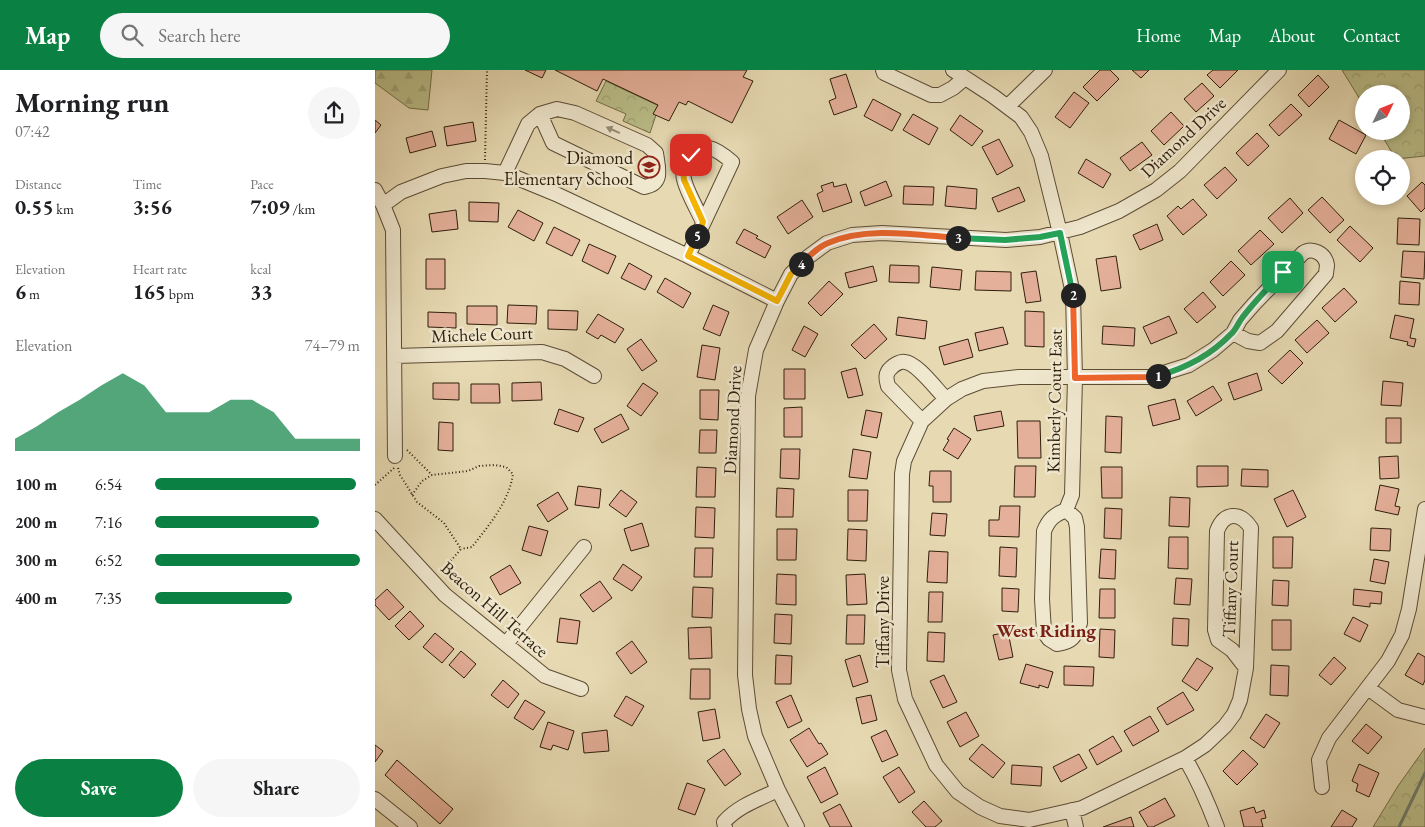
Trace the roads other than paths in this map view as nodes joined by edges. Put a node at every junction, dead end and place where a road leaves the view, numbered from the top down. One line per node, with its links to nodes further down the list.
1 (883, 70): 5 (street)
2 (953, 70): 5 (street, Kimberly Court East)
3 (1045, 70): 6 (street)
4 (1279, 70): 12 (street, Diamond Drive)
5 (965, 78): 6 (street, Kimberly Court East)
6 (1008, 106): 12 (street, Kimberly Court East)
7 (540, 114): 7 (street, one-way to 7); 8 (street)
8 (505, 173): 10 (street); 13 (street)
9 (375, 190): 10 (street)
10 (383, 205): 16 (street)
11 (703, 222): 11 (street); 13 (street)
12 (1060, 233): 14 (street, Diamond Drive); 18 (street, Kimberly Court East)
13 (688, 256): 14 (street)
14 (777, 301): 33 (street, Diamond Drive)
15 (1233, 333): 15 (street, Tiffany Drive); 18 (street, Tiffany Drive)
16 (395, 356): 17 (street, Michele Court); 21 (street)
17 (594, 376)
18 (1075, 378): 19 (street, Tiffany Drive); 23 (street, Kimberly Court East)
19 (946, 398): 20 (street, Tiffany Drive); 20 (street)
20 (922, 422): 36 (street, Tiffany Drive)
21 (395, 456)
22 (1425, 509): 28 (street)
23 (1066, 510): 23 (street)
24 (375, 519): 26 (street, Beacon Hill Terrace)
25 (584, 547): 26 (street)
26 (506, 644): 29 (street, Beacon Hill Terrace)
27 (1245, 668): 27 (street, Tiffany Court); 31 (street, Tiffany Court)
28 (1368, 688): 30 (street); 32 (street)
29 (581, 689)
30 (1425, 717)
31 (1185, 758): 35 (street, Tiffany Drive); 42 (street)
32 (1322, 787)
33 (778, 790): 37 (street, Diamond Drive); 39 (street)
34 (375, 799): 38 (street)
35 (1072, 810): 36 (street, Tiffany Drive); 41 (street)
36 (1040, 822)
37 (795, 824): 40 (street)
38 (410, 827)
39 (725, 827)
40 (780, 827)
41 (1075, 827)
42 (1217, 827)

